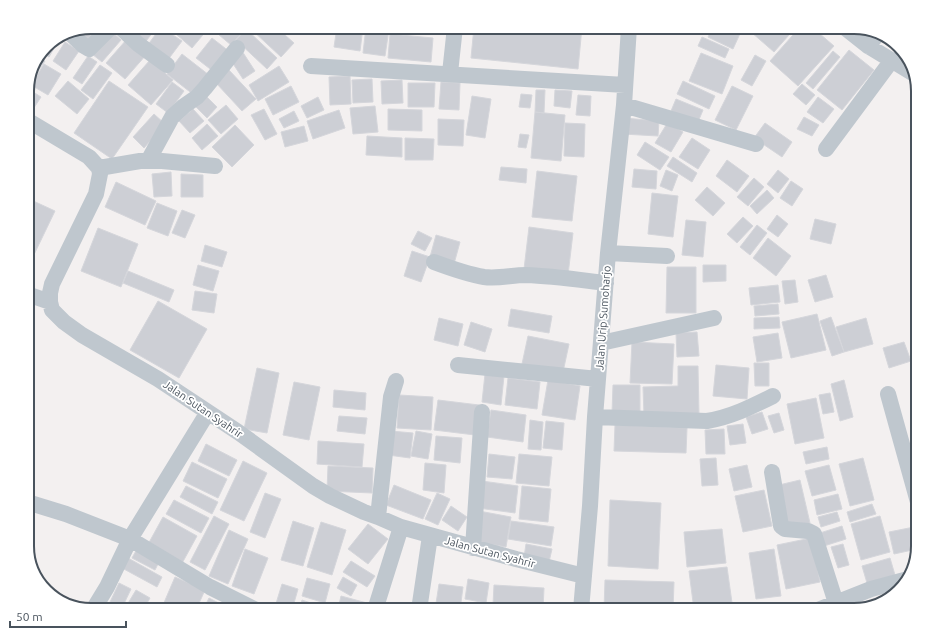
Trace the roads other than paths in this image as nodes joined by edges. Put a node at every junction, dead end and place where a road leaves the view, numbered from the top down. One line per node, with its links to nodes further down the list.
1 (104, 34): 6 (street)
2 (127, 34): 9 (street)
3 (454, 34): 12 (street)
4 (629, 34): 13 (street, Jalan Urip Sumoharjo)
5 (860, 34): 7 (street)
6 (74, 37)
7 (873, 40): 10 (street)
8 (237, 48): 18 (street)
9 (167, 65)
10 (904, 65): 17 (street)
11 (311, 66): 12 (street)
12 (450, 73): 13 (street)
13 (625, 85): 14 (street, Jalan Urip Sumoharjo)
14 (624, 105): 16 (street); 21 (street, Jalan Urip Sumoharjo)
15 (34, 124): 20 (street)
16 (756, 144)
17 (826, 149)
18 (148, 161): 19 (street); 20 (street)
19 (215, 166)
20 (99, 168): 26 (street)
21 (608, 253): 22 (street); 24 (street, Jalan Urip Sumoharjo)
22 (667, 256)
23 (434, 262): 24 (street)
24 (606, 283): 28 (street, Jalan Urip Sumoharjo)
25 (34, 298): 26 (street)
26 (50, 302): 34 (street, Jalan Sutan Syahrir)
27 (714, 318): 28 (street)
28 (602, 343): 30 (street, Jalan Urip Sumoharjo)
29 (458, 365): 30 (street)
30 (598, 379): 36 (street, Jalan Urip Sumoharjo)
31 (396, 381): 40 (street)
32 (888, 394): 38 (street)
33 (773, 396): 36 (street)
34 (208, 412): 40 (street, Jalan Sutan Syahrir); 43 (street)
35 (482, 412): 44 (street)
36 (595, 417): 45 (street, Jalan Urip Sumoharjo)
37 (772, 472): 52 (street)
38 (911, 477)
39 (34, 504): 43 (street)
40 (378, 517): 41 (street, Jalan Sutan Syahrir)
41 (401, 527): 42 (street, Jalan Sutan Syahrir); 49 (street)
42 (430, 536): 44 (street, Jalan Sutan Syahrir); 50 (street)
43 (130, 539): 47 (street); 48 (street)
44 (473, 548): 45 (street, Jalan Sutan Syahrir)
45 (584, 576): 51 (street, Jalan Urip Sumoharjo)
46 (899, 582): 52 (street)
47 (97, 603)
48 (242, 603)
49 (377, 603)
50 (420, 603)
51 (582, 603)
52 (836, 603)

